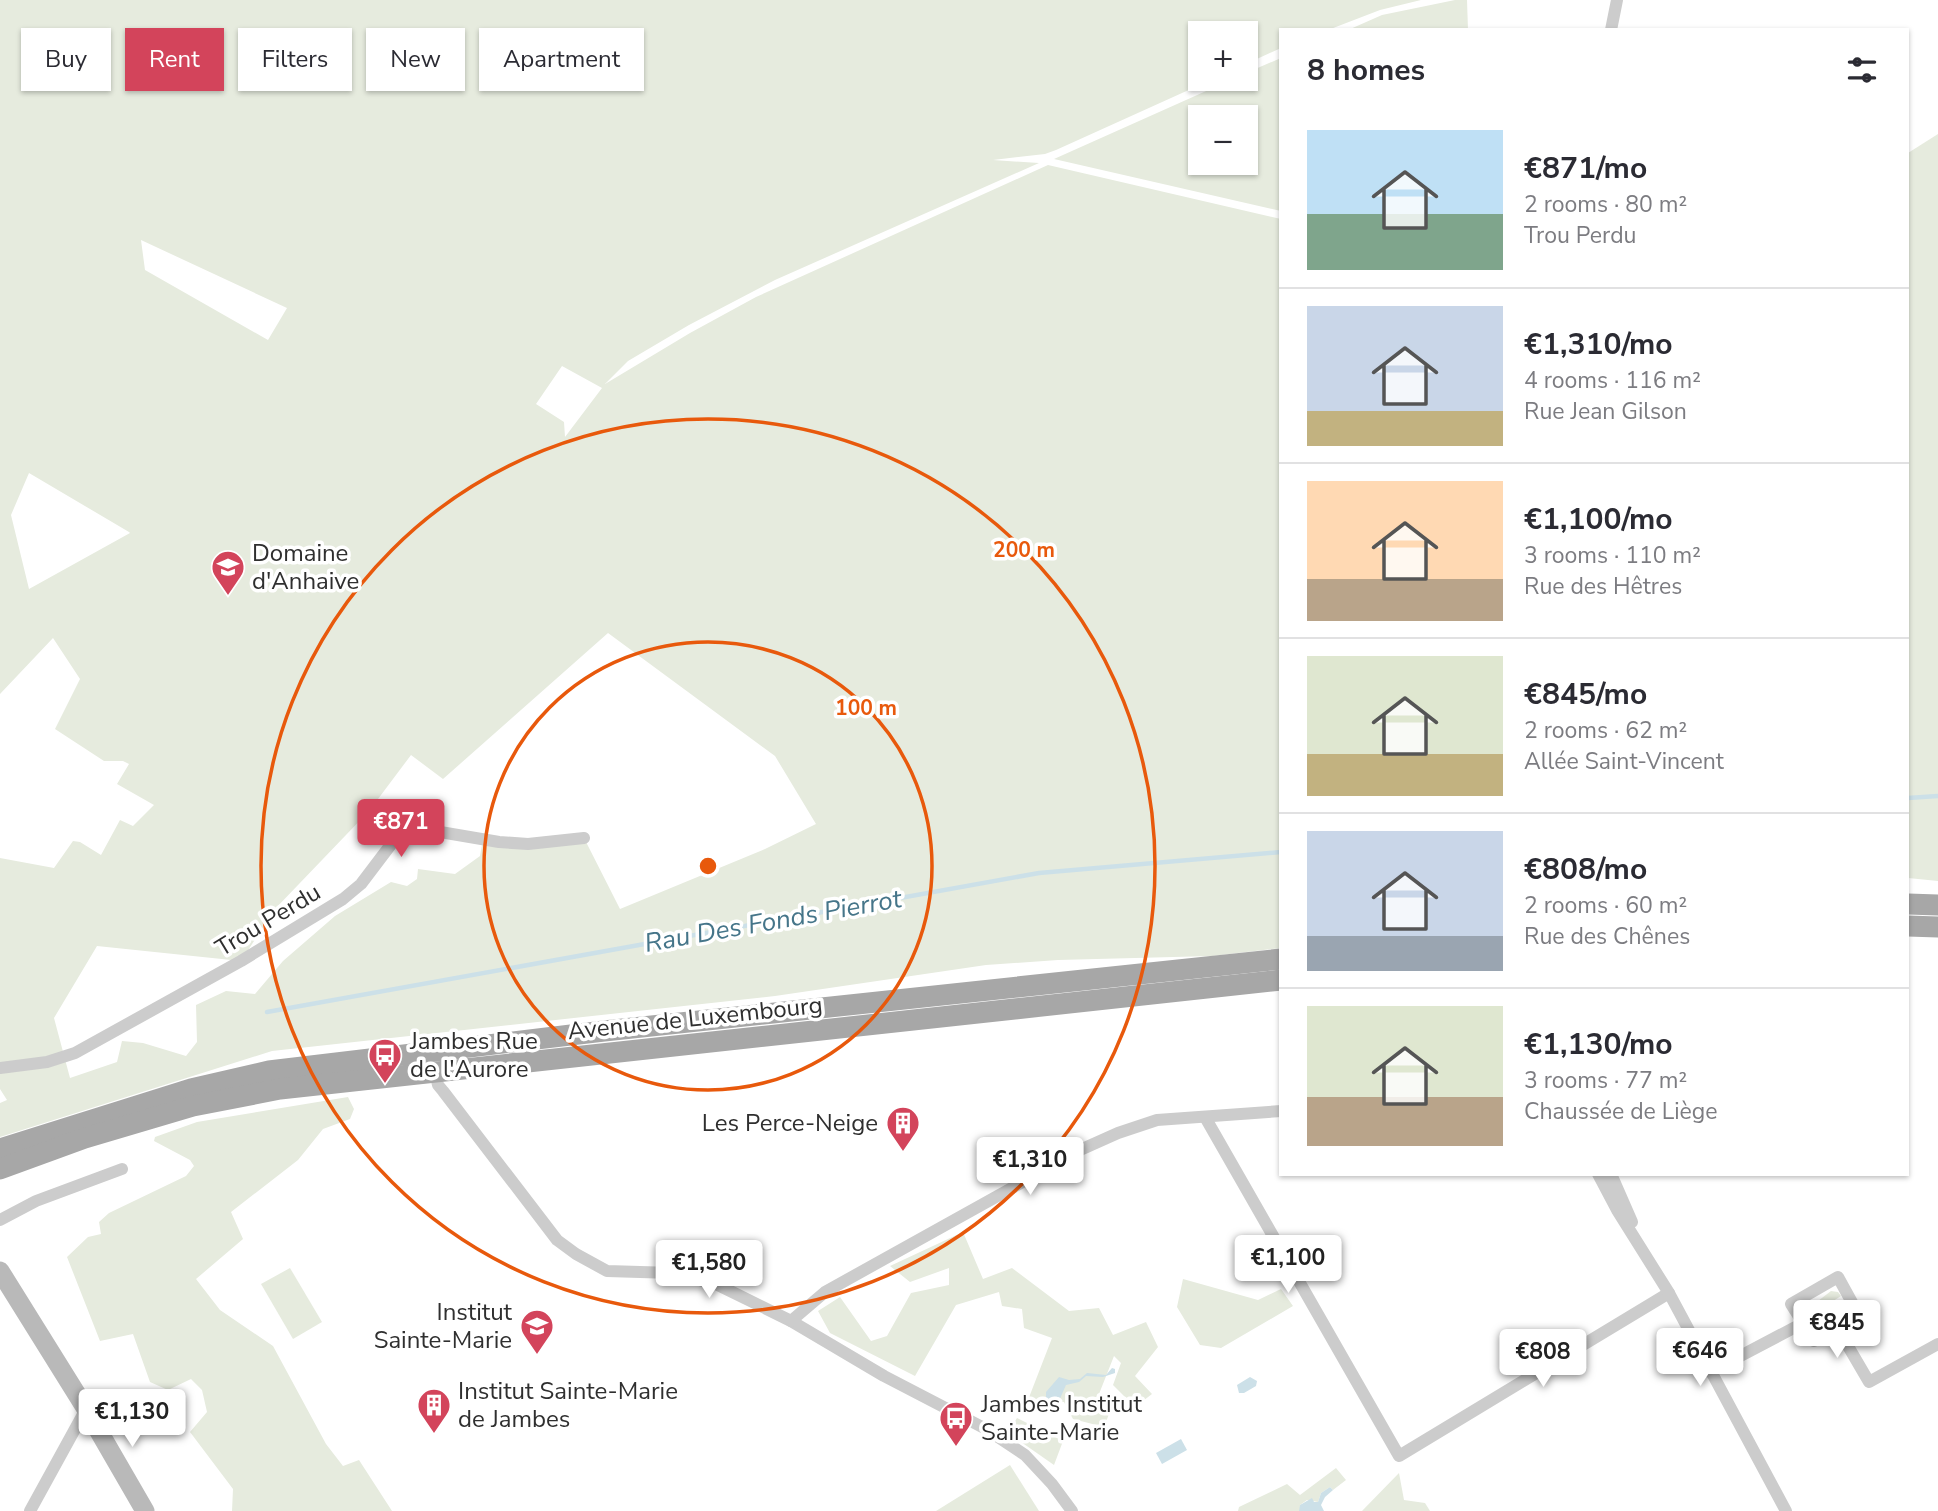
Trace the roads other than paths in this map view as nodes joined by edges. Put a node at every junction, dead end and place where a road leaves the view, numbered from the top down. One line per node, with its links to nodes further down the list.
1 (1617, 0): 2 (street)
2 (1611, 28)
3 (584, 838): 11 (street, Trou Perdu)
4 (1909, 904): 5 (main road)
5 (1938, 905)
6 (1909, 926): 7 (main road)
7 (1938, 927)
8 (1279, 959): 10 (main road, Avenue de Luxembourg)
9 (1279, 980): 12 (main road, Avenue de Luxembourg)
10 (433, 1050): 12 (street); 15 (main road, Avenue de Luxembourg)
11 (0, 1068)
12 (434, 1072): 16 (main road, Avenue de Luxembourg); 24 (street)
13 (1279, 1111): 14 (street)
14 (1205, 1117): 23 (street); 24 (street)
15 (0, 1150)
16 (0, 1169)
17 (122, 1169): 20 (street)
18 (1599, 1176): 21 (street)
19 (1612, 1176): 21 (street)
20 (0, 1220)
21 (1643, 1249): 23 (street)
22 (0, 1271): 29 (street)
23 (1669, 1293): 28 (street)
24 (791, 1321): 32 (street)
25 (1804, 1323): 26 (street); 26 (street); 28 (street)
26 (1838, 1329): 27 (street)
27 (1938, 1344)
28 (1710, 1372): 33 (street)
29 (86, 1409): 30 (street); 31 (street)
30 (30, 1511)
31 (145, 1511)
32 (1072, 1511)
33 (1786, 1511)

